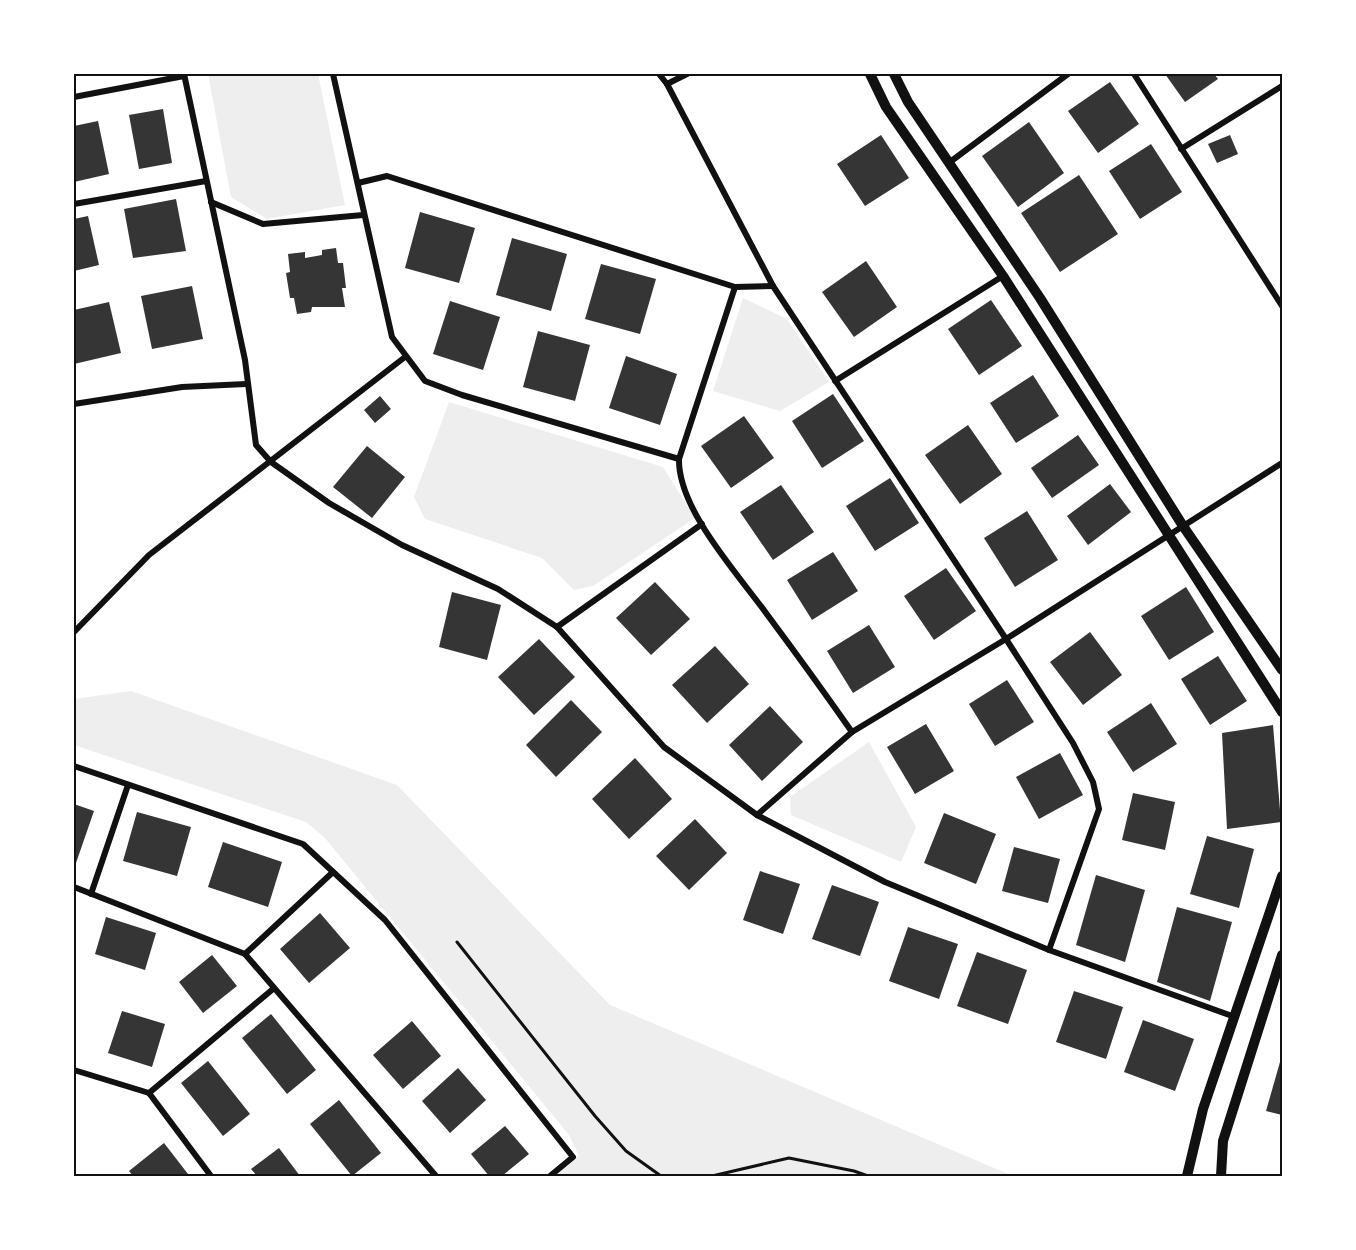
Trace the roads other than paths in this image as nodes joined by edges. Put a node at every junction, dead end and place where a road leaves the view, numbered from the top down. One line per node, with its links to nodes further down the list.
1 (333, 74): 15 (street)
2 (659, 74): 9 (street)
3 (687, 74): 9 (street)
4 (870, 74): 19 (street)
5 (894, 74): 13 (street)
6 (1068, 74): 13 (street)
7 (1134, 74): 12 (street)
8 (184, 75): 11 (street); 14 (street)
9 (667, 84): 20 (street)
10 (1282, 86): 12 (street)
11 (74, 97)
12 (1181, 149): 22 (street)
13 (950, 162): 31 (street)
14 (206, 181): 16 (street); 17 (street)
15 (358, 183): 18 (street); 21 (street)
16 (211, 202): 18 (street); 25 (street)
17 (74, 204)
18 (363, 215): 23 (street)
19 (1003, 276): 24 (street); 32 (street)
20 (773, 286): 21 (street); 24 (street)
21 (735, 287): 27 (street)
22 (1282, 306)
23 (405, 357): 27 (street); 28 (street)
24 (835, 381): 35 (street)
25 (246, 384): 26 (street); 28 (street)
26 (74, 404)
27 (679, 459): 30 (street)
28 (271, 462): 33 (street); 34 (street)
29 (1282, 463): 31 (street)
30 (702, 524): 33 (street); 38 (street)
31 (1183, 526): 32 (street); 36 (street)
32 (1168, 536): 35 (street); 37 (street)
33 (557, 627): 41 (street)
34 (74, 632)
35 (1006, 639): 38 (street); 46 (street)
36 (1282, 670)
37 (1282, 712)
38 (852, 732): 41 (street)
39 (74, 766): 40 (street)
40 (128, 785): 42 (street); 45 (street)
41 (757, 815): 46 (street)
42 (333, 872): 47 (street); 55 (street)
43 (1282, 876): 50 (street)
44 (74, 887): 45 (street)
45 (91, 894): 47 (street)
46 (1049, 950): 50 (street)
47 (245, 954): 49 (street)
48 (1282, 955): 57 (street)
49 (273, 989): 52 (street); 54 (street)
50 (1234, 1017): 56 (street)
51 (74, 1070): 52 (street)
52 (149, 1093): 53 (street)
53 (211, 1176)
54 (436, 1176)
55 (550, 1176)
56 (1187, 1176)
57 (1221, 1176)

